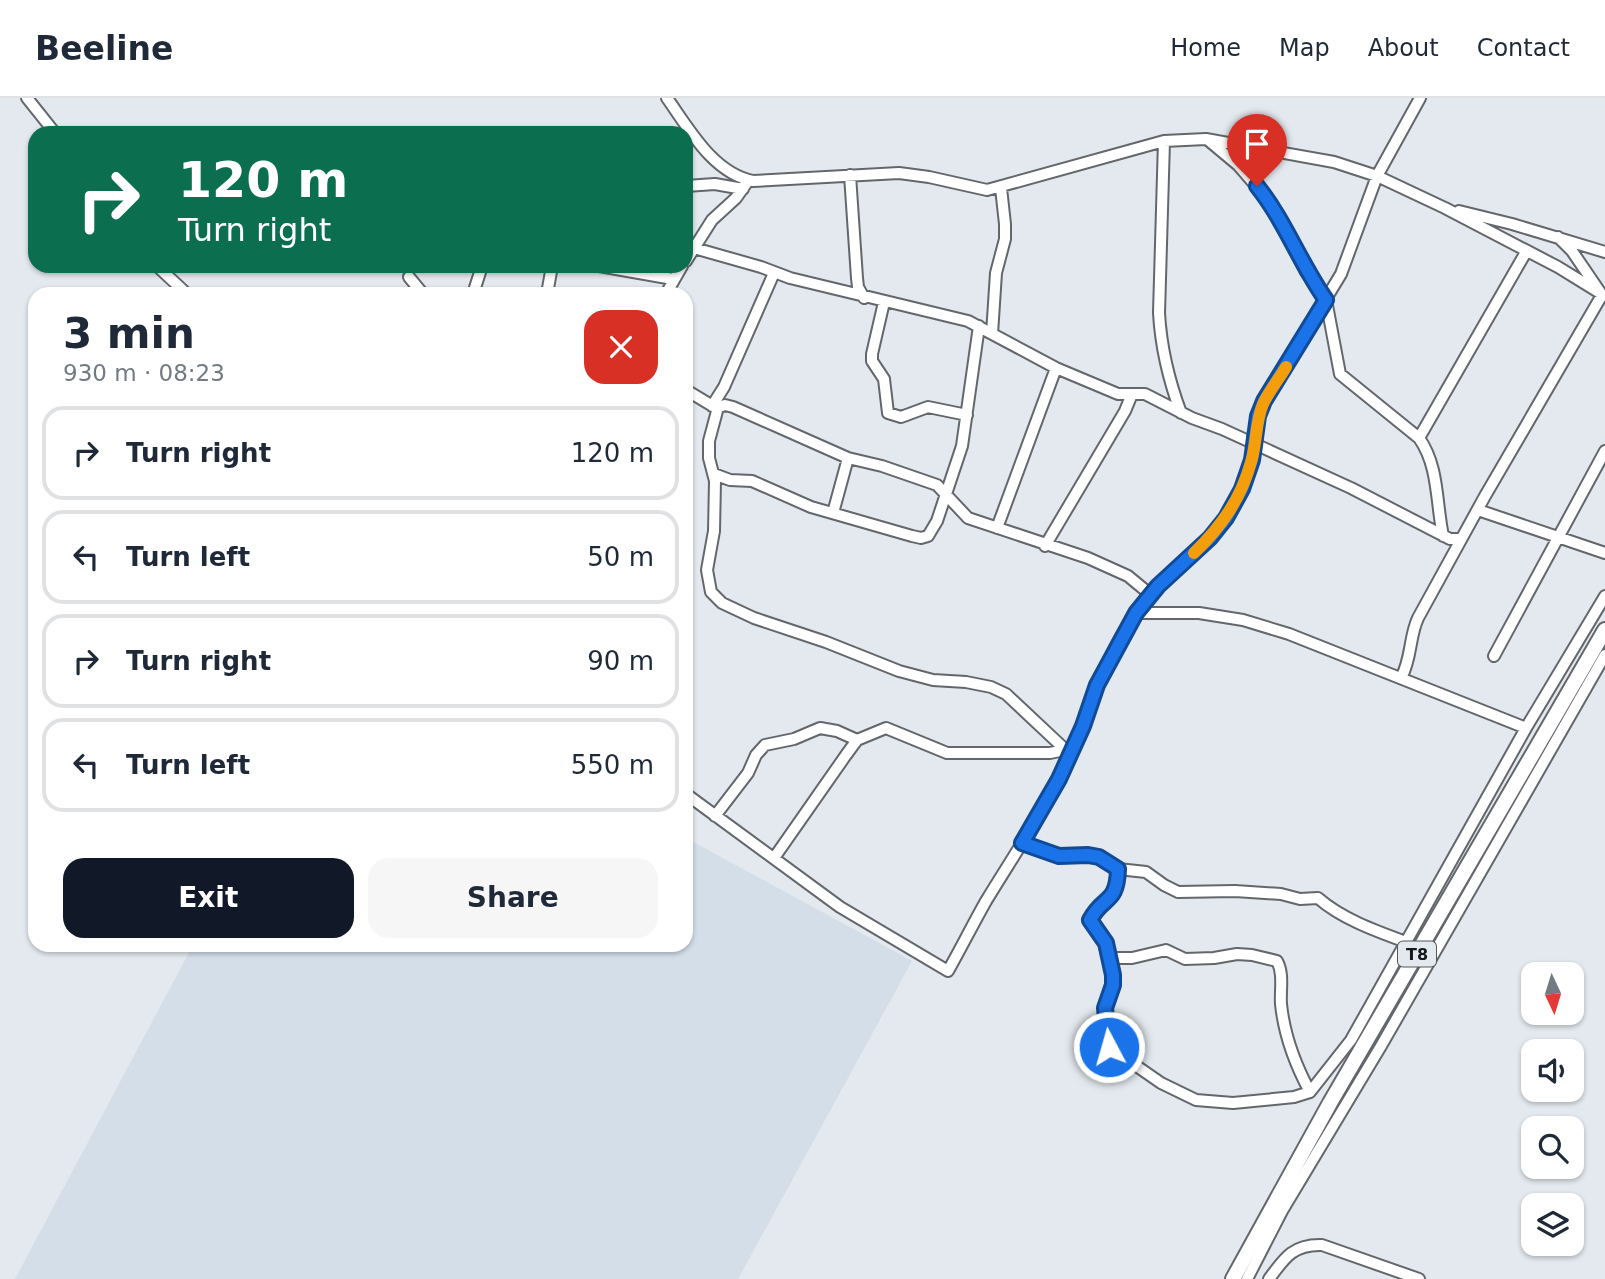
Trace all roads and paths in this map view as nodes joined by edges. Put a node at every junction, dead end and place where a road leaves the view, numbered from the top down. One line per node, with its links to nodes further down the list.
1 (27, 98): 4 (street)
2 (667, 98): 5 (street)
3 (1420, 98): 10 (street)
4 (49, 126)
5 (687, 126)
6 (693, 135): 11 (street)
7 (1206, 139): 8 (street); 10 (street); 30 (street)
8 (1164, 141): 13 (street); 38 (street)
9 (850, 175): 11 (street); 13 (street); 29 (street)
10 (1377, 176): 14 (street); 30 (street)
11 (745, 185): 12 (street); 16 (street)
12 (693, 186)
13 (1001, 188): 33 (street)
14 (1446, 208): 15 (street); 17 (street)
15 (1558, 237): 18 (street); 28 (street)
16 (694, 248): 22 (street)
17 (1526, 252): 28 (street); 40 (street)
18 (1605, 252)
19 (164, 273): 25 (street)
20 (639, 273): 24 (street)
21 (677, 273): 24 (street)
22 (774, 273): 29 (street); 37 (street)
23 (409, 277): 26 (street)
24 (673, 279): 27 (street)
25 (180, 287)
26 (417, 287)
27 (669, 287)
28 (1604, 295): 46 (street)
29 (864, 298): 31 (street)
30 (1326, 300): 40 (street); 41 (street)
31 (884, 302): 32 (street); 39 (street)
32 (979, 326): 33 (street); 39 (street)
33 (992, 334): 34 (street)
34 (1056, 368): 36 (street); 48 (street)
35 (693, 394): 37 (street)
36 (1132, 394): 38 (street); 52 (street)
37 (714, 407): 43 (street); 44 (street)
38 (1181, 413): 41 (street)
39 (967, 415): 45 (street)
40 (1419, 438): 49 (street)
41 (1254, 444): 49 (street); 54 (street)
42 (1605, 451): 50 (street)
43 (848, 458): 45 (street); 47 (street)
44 (714, 474): 47 (street); 63 (street)
45 (946, 494): 47 (street); 48 (street)
46 (1478, 510): 50 (street); 51 (street)
47 (833, 513)
48 (997, 528): 52 (street)
49 (1443, 536): 51 (street)
50 (1558, 538): 53 (street); 59 (street)
51 (1461, 539): 60 (street)
52 (1045, 545): 54 (street)
53 (1605, 553)
54 (1151, 595): 56 (street)
55 (1605, 596): 61 (street)
56 (1136, 613): 60 (street); 63 (street)
57 (1605, 630): 74 (highway, T8)
58 (1605, 655): 75 (street)
59 (1494, 656)
60 (1401, 678): 61 (street)
61 (1526, 728): 69 (street)
62 (857, 740): 63 (street); 65 (street); 67 (street)
63 (1068, 752): 66 (street)
64 (693, 799): 65 (street)
65 (715, 816): 67 (street)
66 (1022, 843): 67 (street); 68 (street)
67 (774, 858)
68 (1118, 869): 69 (street); 70 (street)
69 (1406, 942): 73 (street)
70 (1110, 958): 72 (street); 73 (street)
71 (1099, 1040): 72 (street)
72 (1109, 1047): 73 (street)
73 (1310, 1092)
74 (1233, 1279)
75 (1247, 1279)
76 (1269, 1279): 77 (street)
77 (1419, 1279)

